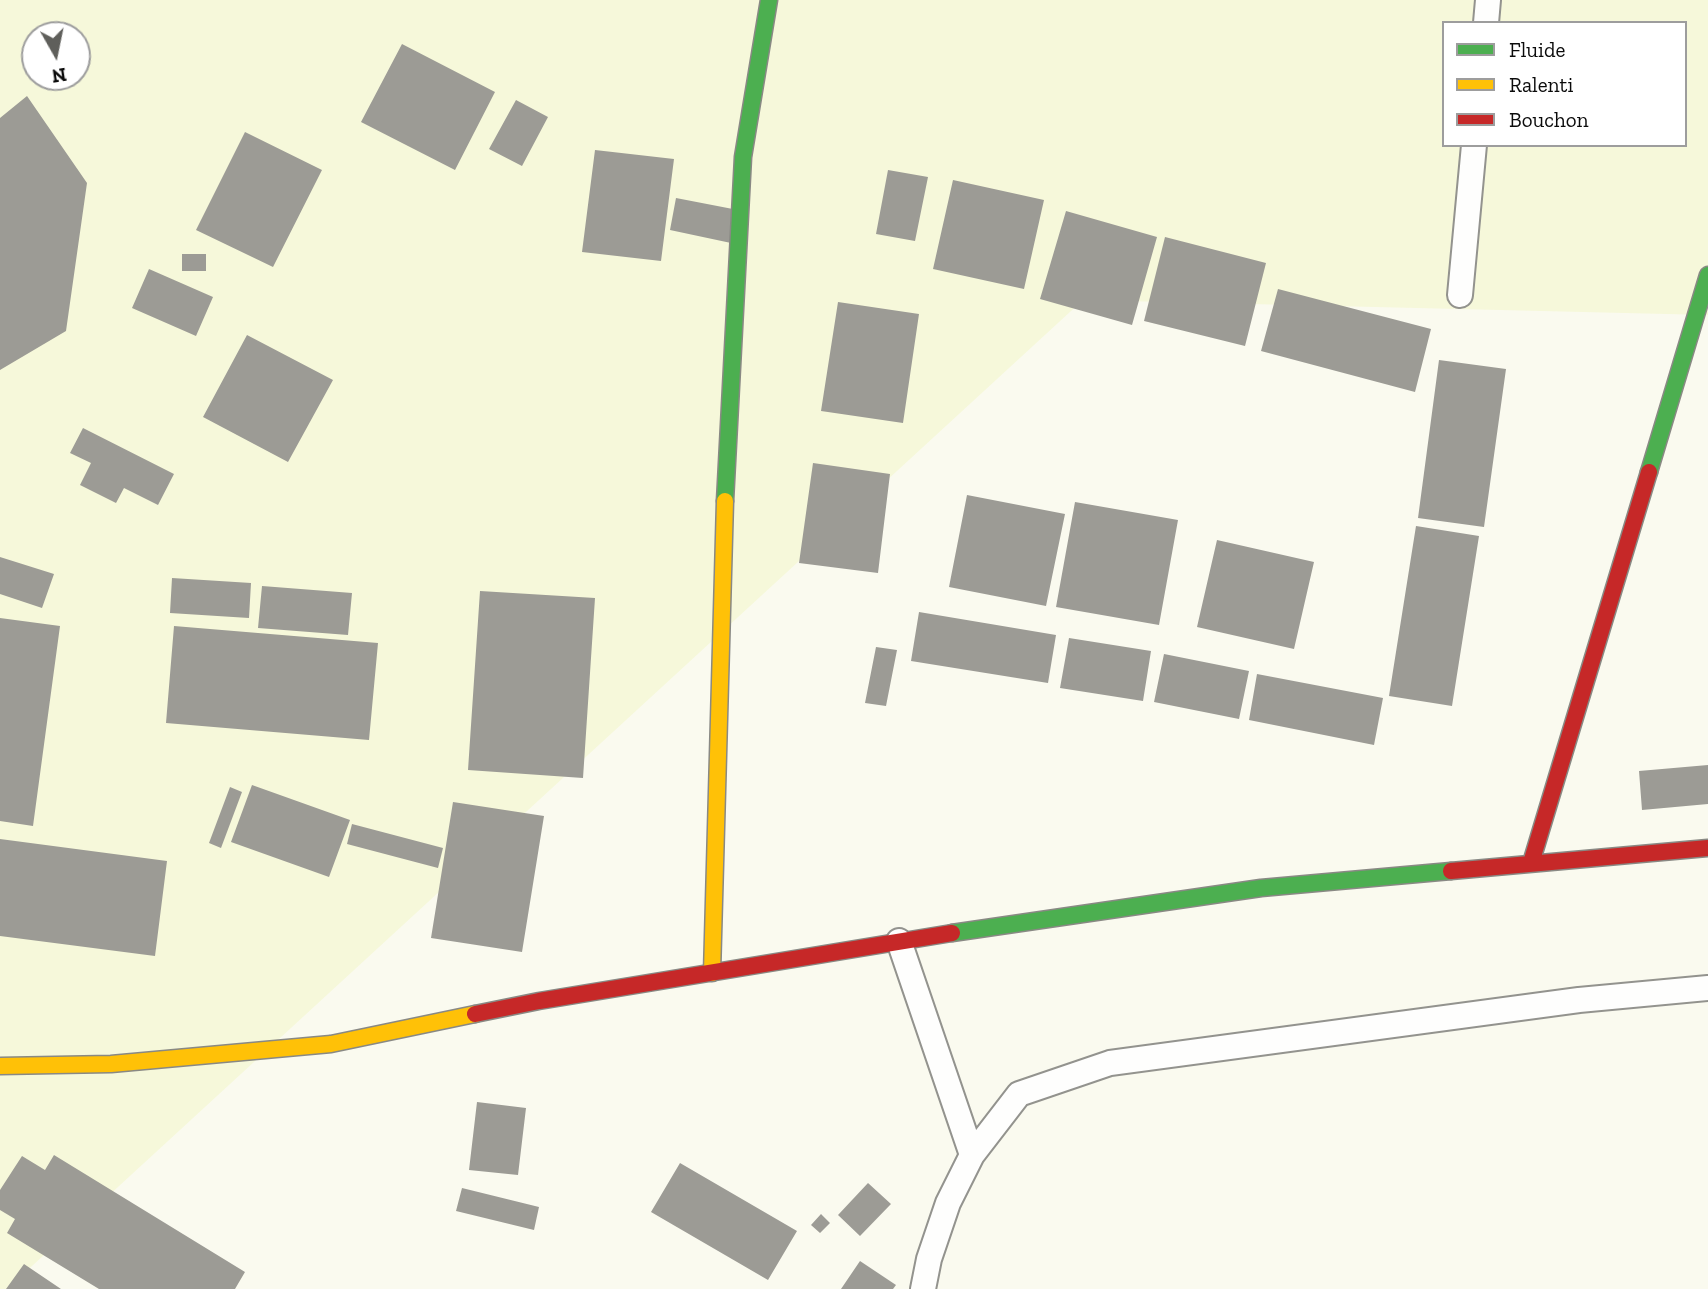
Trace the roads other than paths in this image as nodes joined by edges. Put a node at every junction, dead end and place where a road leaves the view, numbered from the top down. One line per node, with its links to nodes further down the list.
1 (769, 0): 10 (street)
2 (1488, 0): 3 (street)
3 (1486, 21)
4 (1474, 147): 6 (street)
5 (1708, 275): 8 (street)
6 (1460, 295)
7 (1708, 848): 8 (street)
8 (1531, 863): 9 (street)
9 (899, 941): 10 (street); 13 (street)
10 (712, 973): 12 (street)
11 (1708, 988): 13 (street)
12 (0, 1066)
13 (972, 1154): 14 (street)
14 (923, 1289)

